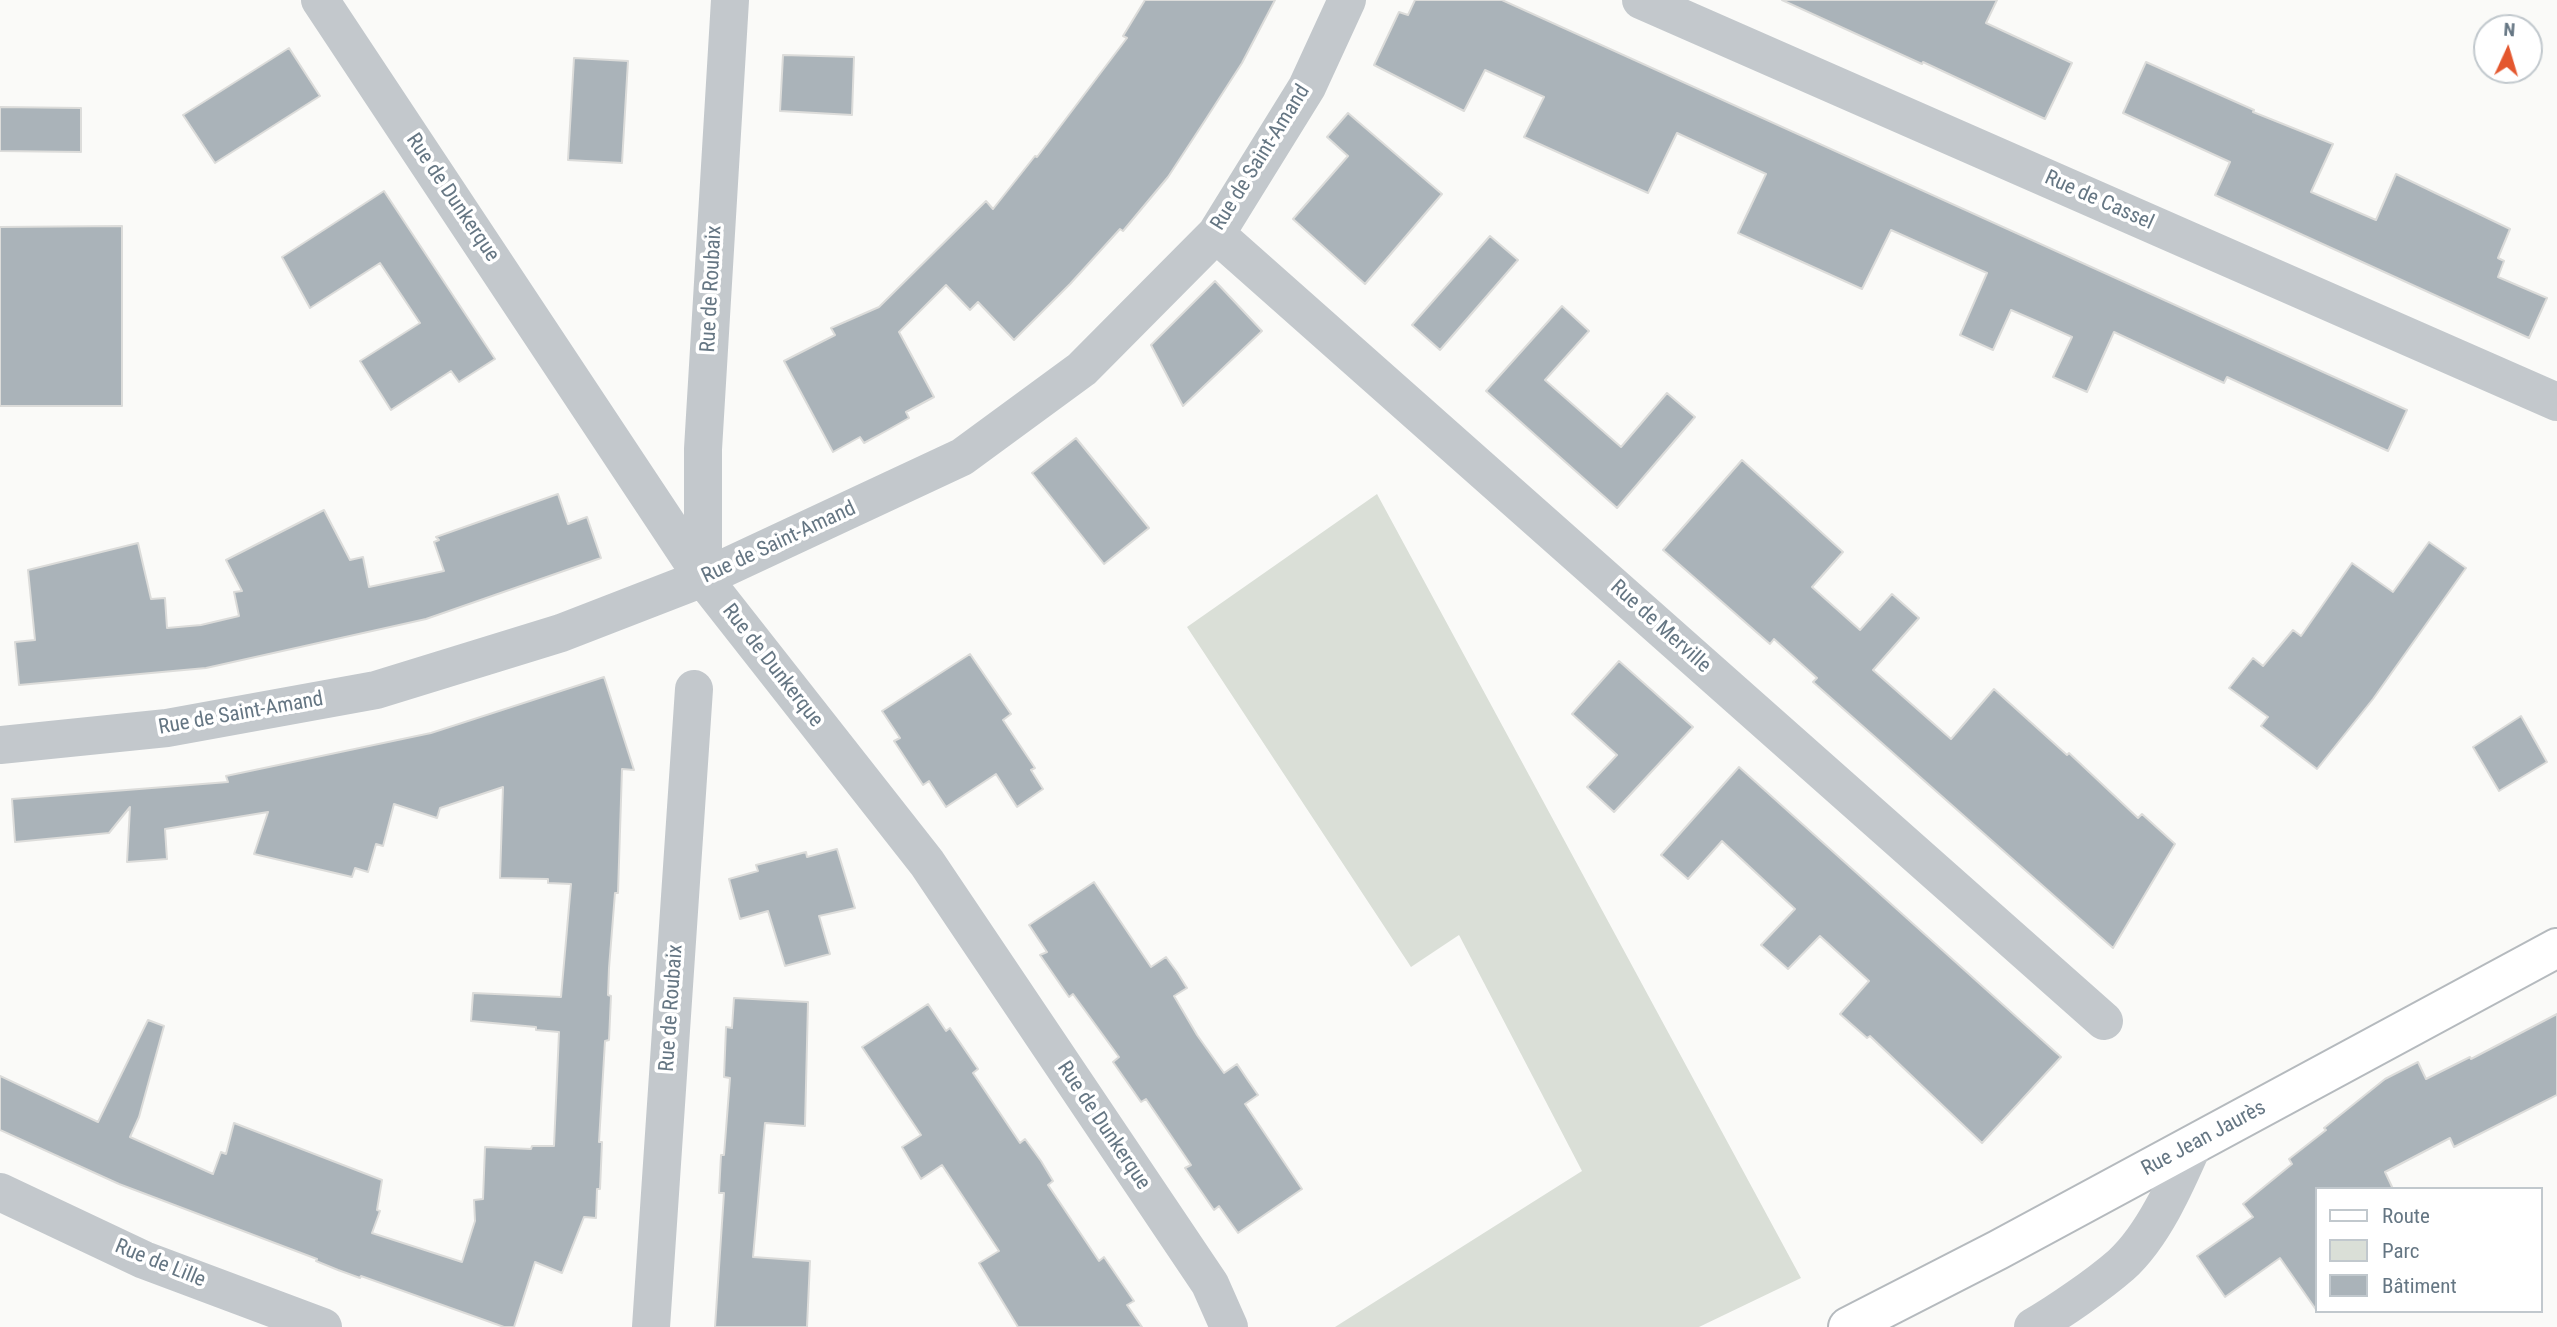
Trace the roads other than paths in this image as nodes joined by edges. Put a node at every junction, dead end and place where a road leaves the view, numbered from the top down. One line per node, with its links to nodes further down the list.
1 (320, 0): 7 (street, Rue de Dunkerque)
2 (730, 0): 7 (street, Rue de Roubaix)
3 (1347, 0): 5 (street, Rue de Saint-Amand)
4 (1642, 0): 6 (street, Rue de Cassel)
5 (1216, 234): 7 (street, Rue de Saint-Amand); 11 (street, Rue de Merville)
6 (2557, 402)
7 (703, 578): 9 (street, Rue de Saint-Amand); 16 (street, Rue de Dunkerque)
8 (694, 689): 15 (street, Rue de Roubaix)
9 (0, 745)
10 (2557, 948): 12 (main road, Rue Jean Jaurès)
11 (2104, 1021)
12 (2193, 1145): 17 (main road, Rue Jean Jaurès); 18 (street)
13 (0, 1192): 14 (street, Rue de Lille)
14 (323, 1327)
15 (651, 1327)
16 (1230, 1327)
17 (1848, 1327)
18 (2033, 1327)

